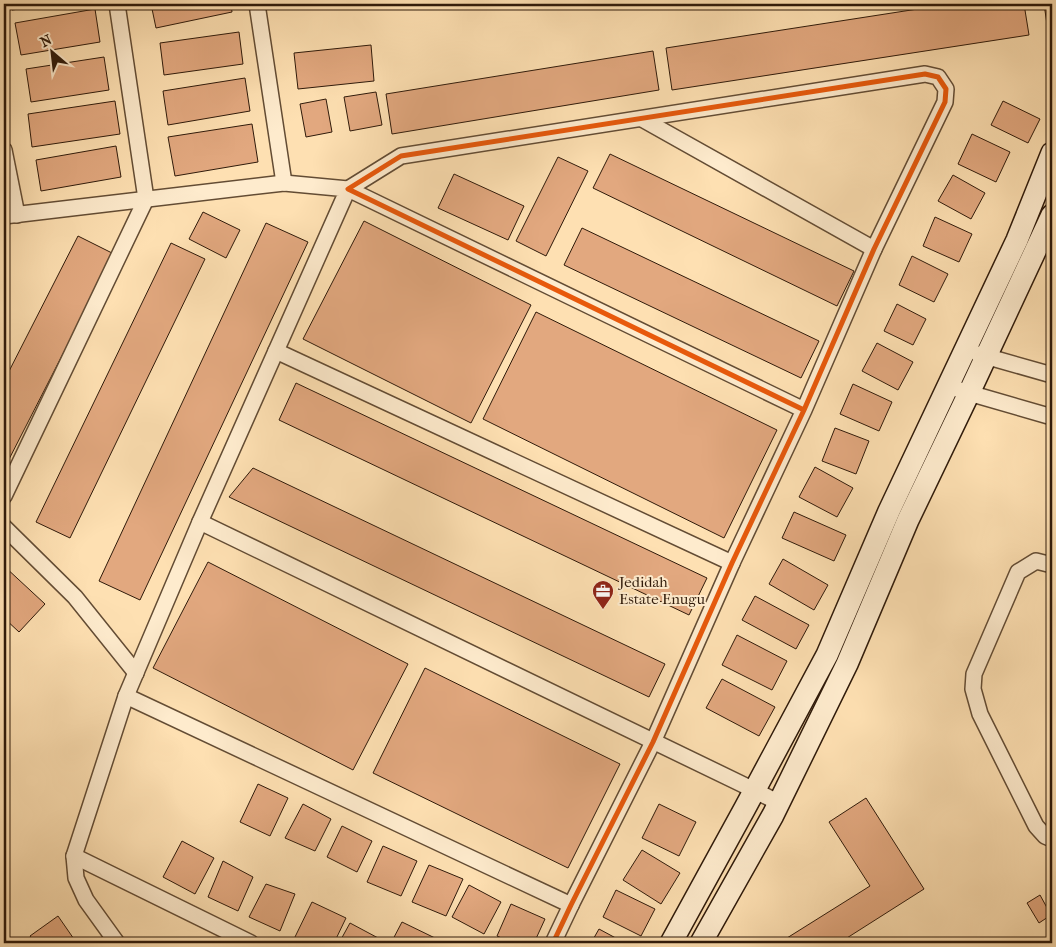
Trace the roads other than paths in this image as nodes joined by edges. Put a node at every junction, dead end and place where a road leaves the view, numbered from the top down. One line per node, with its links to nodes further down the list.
1 (117, 4): 8 (street)
2 (257, 4): 6 (street)
3 (642, 119): 7 (street); 11 (street); 11 (street)
4 (4, 150): 9 (street)
5 (1052, 153): 13 (street)
6 (284, 183): 7 (street); 8 (street)
7 (348, 189): 12 (street); 18 (street)
8 (146, 199): 9 (street); 20 (street)
9 (11, 215)
10 (1052, 215): 14 (street)
11 (874, 249): 18 (street)
12 (276, 350): 21 (street); 23 (street)
13 (965, 350): 14 (street); 16 (street)
14 (986, 356): 15 (street); 17 (street)
15 (1052, 376)
16 (948, 386): 17 (street); 28 (street)
17 (969, 393): 19 (street); 29 (street)
18 (804, 410): 23 (street)
19 (1052, 417)
20 (4, 496)
21 (200, 522): 25 (street); 27 (street)
22 (4, 527): 25 (street)
23 (732, 563): 27 (street)
24 (1052, 565): 30 (street)
25 (136, 673): 26 (street)
26 (126, 696): 31 (street); 32 (street)
27 (653, 742): 28 (street); 32 (street)
28 (754, 790): 29 (street); 36 (street)
29 (779, 803): 37 (street)
30 (1052, 839)
31 (74, 856): 33 (street); 34 (street)
32 (571, 905): 35 (street)
33 (118, 943)
34 (251, 943)
35 (553, 943)
36 (671, 943)
37 (701, 943)

